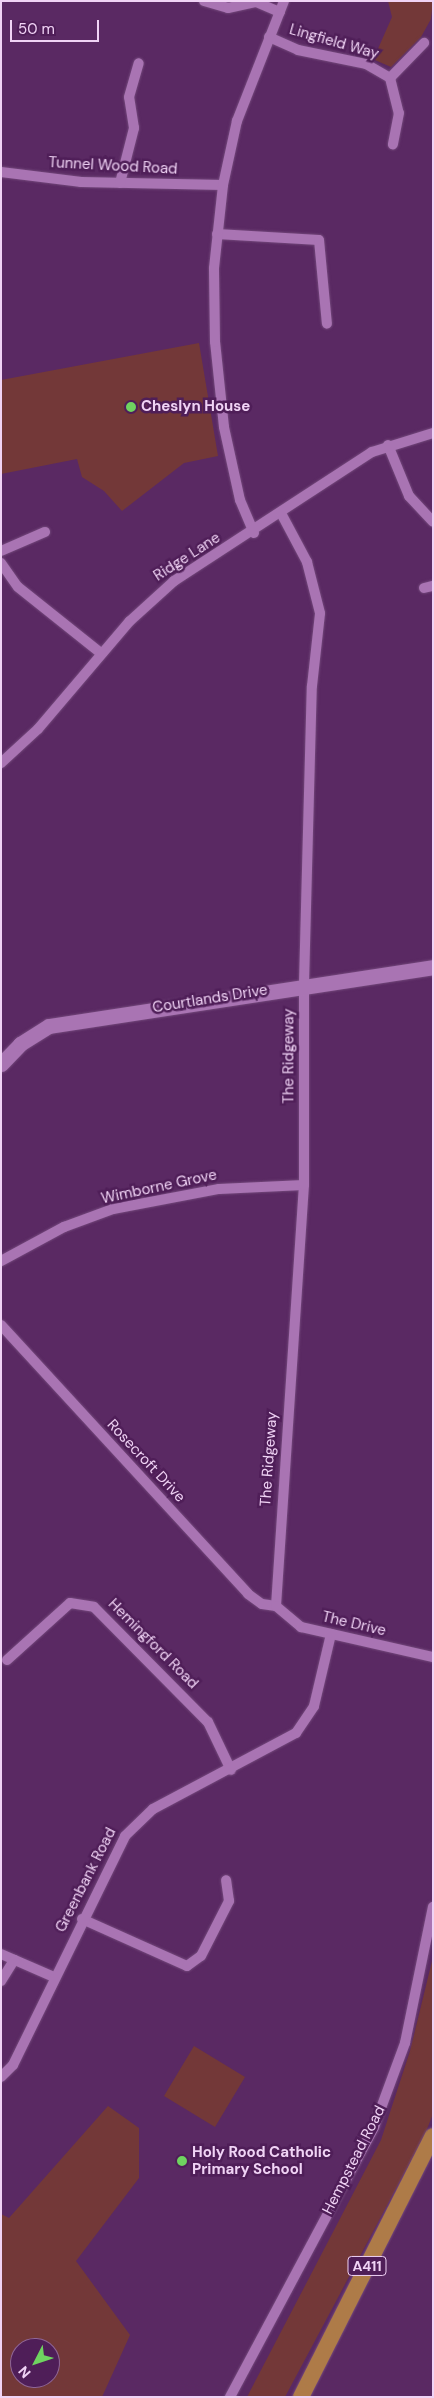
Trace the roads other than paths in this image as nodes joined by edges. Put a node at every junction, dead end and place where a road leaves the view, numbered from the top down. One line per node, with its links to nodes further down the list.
1 (204, 1): 3 (street)
2 (284, 1): 3 (street)
3 (280, 12): 4 (street)
4 (269, 37): 7 (street, Lingfield Way); 11 (street)
5 (424, 43): 7 (street, Lingfield Way)
6 (139, 63): 10 (street)
7 (390, 78): 8 (street, Lingfield Way)
8 (393, 144)
9 (1, 172): 10 (street, Tunnel Wood Road)
10 (120, 183): 11 (street, Tunnel Wood Road)
11 (223, 185): 12 (street)
12 (216, 234): 13 (street); 19 (street)
13 (327, 324)
14 (433, 433): 15 (street, Ridge Lane)
15 (388, 445): 16 (street, Ridge Lane); 17 (street)
16 (281, 513): 19 (street, Ridge Lane); 25 (street, The Ridgeway)
17 (433, 522)
18 (46, 532): 20 (street)
19 (254, 532): 22 (street, Ridge Lane)
20 (1, 551)
21 (1, 563): 22 (street)
22 (102, 654): 23 (street, Ridge Lane)
23 (1, 763)
24 (433, 967): 25 (street, Courtlands Drive)
25 (304, 984): 26 (street, Courtlands Drive); 27 (street, The Ridgeway)
26 (1, 1064)
27 (304, 1185): 28 (street, Wimborne Grove); 30 (street, The Ridgeway)
28 (1, 1261)
29 (1, 1325): 30 (street, Rosecroft Drive)
30 (276, 1606): 31 (street, The Drive)
31 (331, 1634): 32 (street, The Drive); 34 (street, Greenbank Road)
32 (433, 1656)
33 (7, 1660): 34 (street, Hemingford Road)
34 (231, 1770): 37 (street, Greenbank Road)
35 (226, 1880): 37 (street)
36 (433, 1907): 44 (street, Hempstead Road)
37 (82, 1920): 40 (street, Greenbank Road)
38 (1, 1954): 39 (street)
39 (14, 1960): 40 (street); 41 (street)
40 (54, 1977): 42 (street, Greenbank Road)
41 (1, 1981)
42 (1, 2077)
43 (433, 2136): 45 (main road, A411)
44 (230, 2397)
45 (302, 2397)

